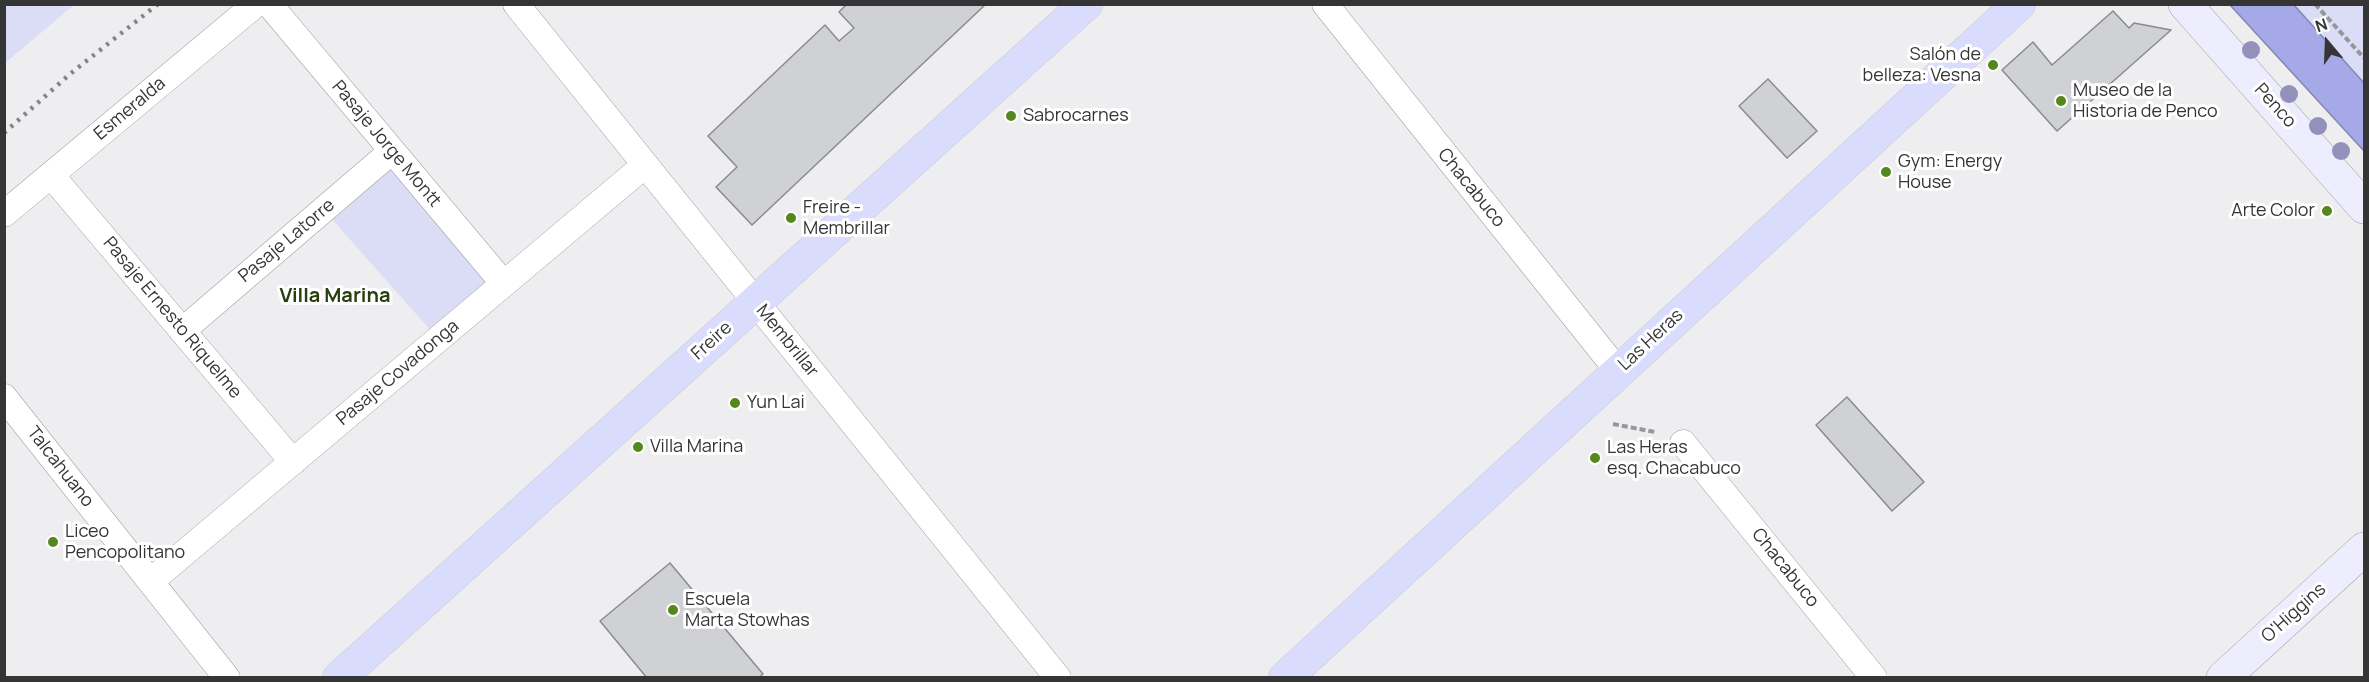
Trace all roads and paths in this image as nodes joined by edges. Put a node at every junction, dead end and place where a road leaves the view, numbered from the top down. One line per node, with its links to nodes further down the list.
1 (256, 4): 12 (street, Esmeralda)
2 (269, 4): 10 (street, Pasaje Jorge Montt)
3 (516, 4): 11 (street, Membrillar)
4 (1086, 4): 16 (main road, Freire)
5 (1325, 4): 18 (street, Chacabuco)
6 (2019, 4): 18 (main road, Las Heras)
7 (2185, 4): 13 (main road, Penco)
8 (2315, 4): 9 (path)
9 (2364, 58)
10 (392, 151): 15 (street, Pasaje Jorge Montt); 17 (street, Pasaje Latorre)
11 (645, 165): 15 (street, Pasaje Covadonga); 16 (street, Membrillar)
12 (51, 175): 14 (street, Esmeralda); 17 (street, Pasaje Ernesto Riquelme)
13 (2364, 207)
14 (4, 214)
15 (504, 284): 22 (street, Pasaje Covadonga)
16 (755, 302): 26 (main road, Freire); 27 (street, Membrillar)
17 (182, 330): 22 (street, Pasaje Ernesto Riquelme)
18 (1618, 370): 28 (main road, Las Heras)
19 (4, 397): 24 (street, Talcahuano)
20 (1606, 426): 21 (path)
21 (1683, 443): 29 (street, Chacabuco)
22 (293, 462): 24 (street, Pasaje Covadonga)
23 (2364, 549): 30 (main road, O'Higgins)
24 (151, 581): 25 (street, Talcahuano)
25 (227, 678)
26 (339, 678)
27 (1058, 678)
28 (1285, 678)
29 (1874, 678)
30 (2223, 678)

